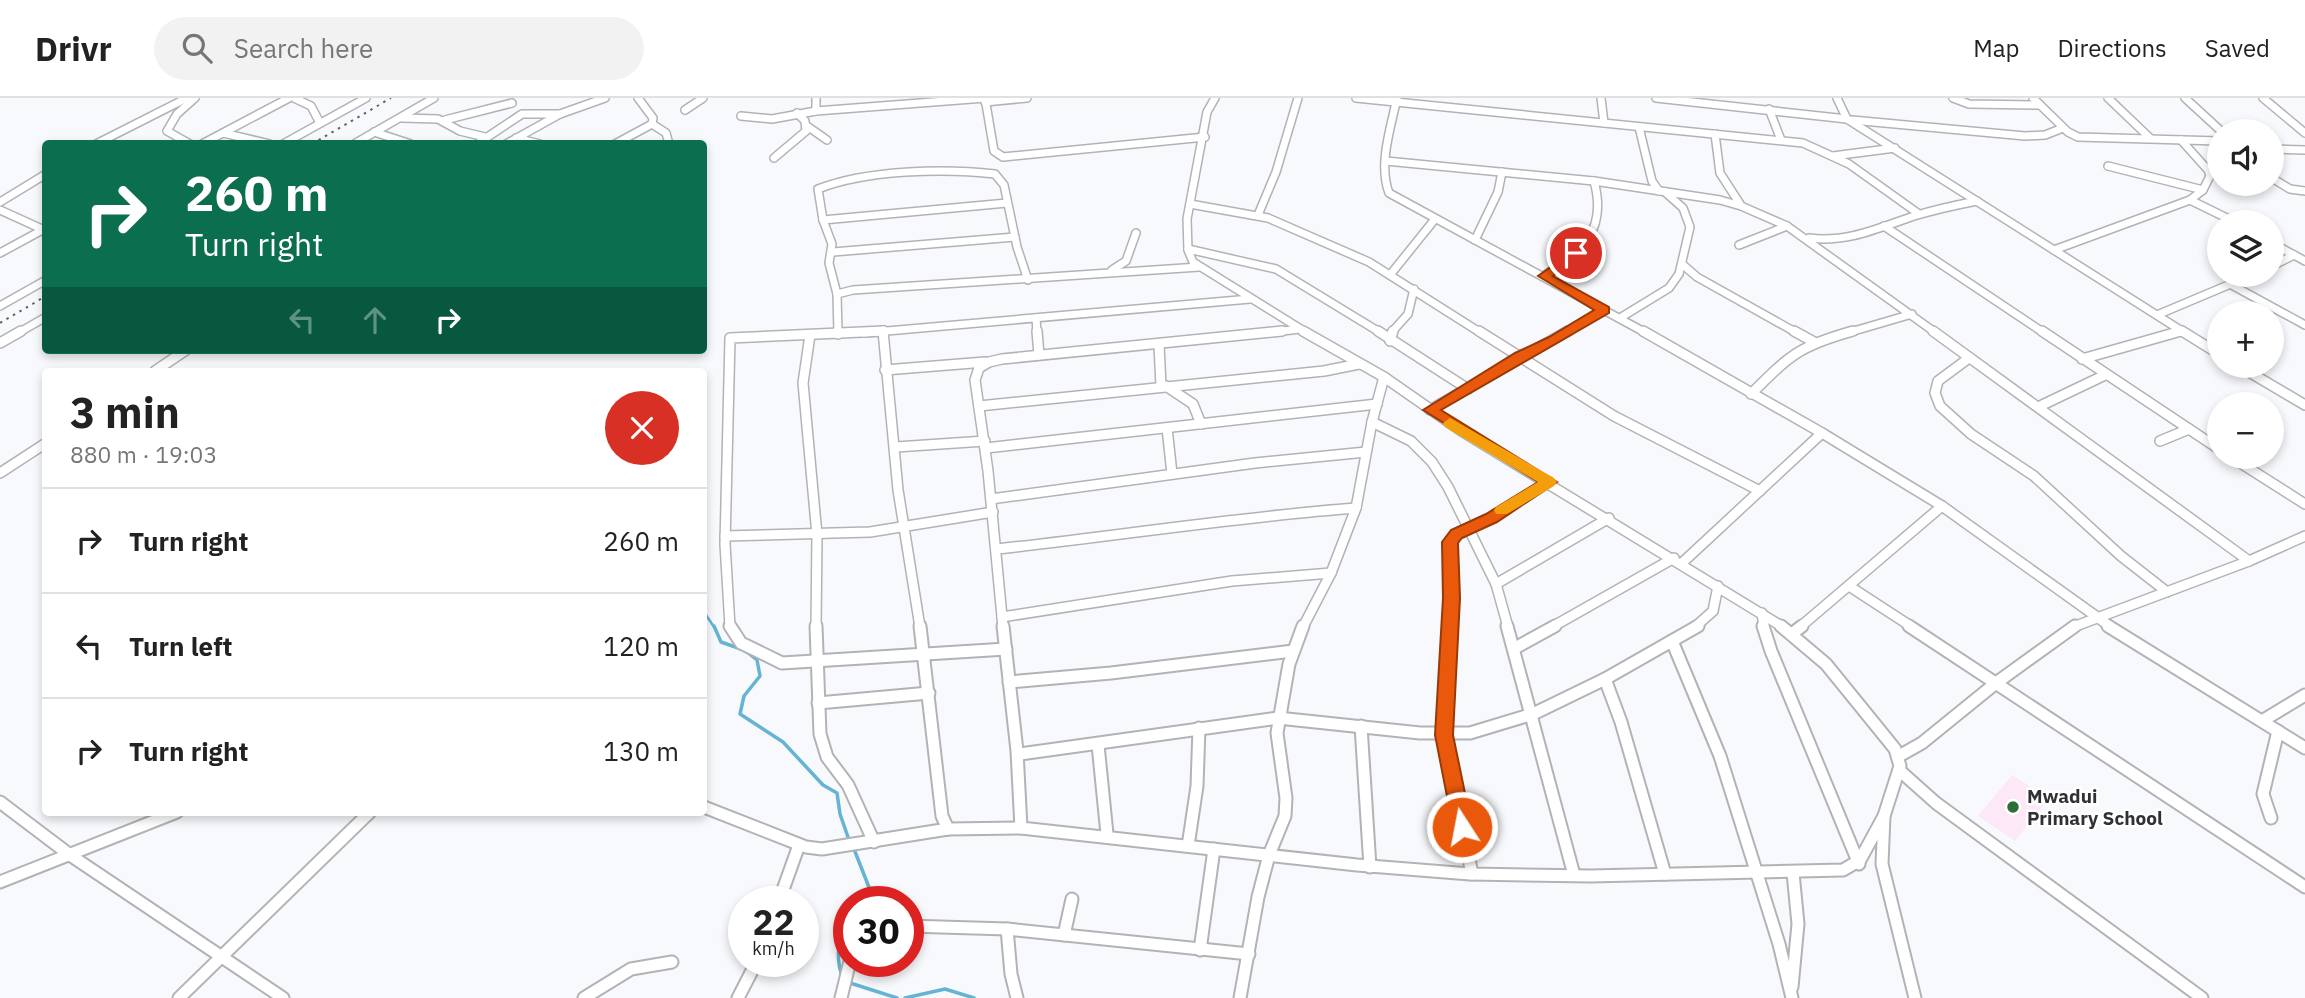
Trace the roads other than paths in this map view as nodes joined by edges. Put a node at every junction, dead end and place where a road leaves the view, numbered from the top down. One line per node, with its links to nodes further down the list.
1 (187, 98): 55 (street)
2 (195, 98): 56 (street)
3 (291, 98): 40 (street); 47 (street)
4 (366, 98): 40 (street)
5 (434, 98): 36 (street)
6 (504, 98): 26 (street)
7 (605, 98): 34 (street)
8 (638, 98): 42 (street)
9 (703, 98): 30 (street)
10 (817, 98): 31 (street)
11 (880, 98): 28 (street)
12 (1027, 98): 24 (street)
13 (1215, 98): 51 (street)
14 (1298, 98): 92 (street)
15 (1356, 98): 25 (street)
16 (1601, 98): 41 (street)
17 (1656, 98): 29 (street)
18 (1837, 98): 37 (street)
19 (1954, 98): 27 (street)
20 (2033, 98): 27 (street)
21 (2108, 98): 53 (street)
22 (2185, 98): 38 (street)
23 (2263, 98): 48 (street)
24 (985, 99): 28 (street); 51 (street)
25 (1397, 101): 41 (street); 75 (street)
26 (512, 103): 32 (street); 39 (street)
27 (2040, 105): 45 (street)
28 (887, 107): 31 (street)
29 (1769, 109): 37 (street); 67 (street)
30 (685, 110)
31 (816, 111): 33 (street)
32 (531, 112): 34 (street); 50 (street)
33 (797, 113): 35 (street); 43 (street)
34 (560, 114): 52 (street)
35 (741, 116)
36 (399, 118): 39 (street); 46 (street)
37 (1848, 119): 45 (street); 70 (street)
38 (2208, 119)
39 (445, 120): 50 (street)
40 (320, 123): 59 (street)
41 (1604, 123): 44 (street)
42 (652, 124): 65 (street); 66 (street)
43 (807, 126): 54 (street); 74 (street)
44 (1639, 127): 49 (street); 82 (street)
45 (2063, 128): 53 (street)
46 (374, 132): 60 (street); 61 (street)
47 (223, 133): 57 (street); 58 (street)
48 (2305, 133)
49 (1715, 134): 67 (street); 89 (street)
50 (485, 137): 62 (street)
51 (1205, 137): 88 (street)
52 (516, 138): 63 (street); 64 (street)
53 (2150, 138): 68 (street)
54 (827, 139)
55 (104, 140)
56 (183, 140)
57 (210, 140)
58 (253, 140)
59 (290, 140)
60 (361, 140)
61 (399, 140)
62 (482, 140)
63 (513, 140)
64 (524, 140)
65 (622, 140)
66 (668, 140)
67 (1781, 140): 73 (street)
68 (2181, 140): 69 (street); 81 (street)
69 (2207, 141)
70 (1895, 148): 73 (street); 85 (street)
71 (2284, 149): 72 (street)
72 (2305, 150)
73 (1832, 156): 93 (street)
74 (774, 158)
75 (1386, 160): 77 (street); 94 (street)
76 (2108, 166): 81 (street)
77 (1502, 172): 79 (street); 103 (street)
78 (42, 176): 86 (street)
79 (1594, 181): 82 (street); 119 (street)
80 (2284, 185): 83 (street)
81 (2203, 190): 84 (street)
82 (1662, 191): 89 (street); 114 (street)
83 (2305, 191)
84 (2190, 200): 91 (street); 106 (street)
85 (1977, 201): 93 (street); 106 (street)
86 (0, 202)
87 (1007, 203): 95 (street); 95 (street); 101 (street)
88 (1190, 204): 92 (street); 105 (street)
89 (1741, 206): 96 (street)
90 (0, 210): 98 (street)
91 (2210, 210)
92 (1258, 215): 118 (street)
93 (1919, 215): 97 (street)
94 (1435, 219): 103 (street); 118 (street)
95 (823, 220): 108 (street)
96 (1787, 226): 102 (street); 104 (street)
97 (1884, 226): 102 (street); 149 (street)
98 (42, 228)
99 (42, 230): 109 (street)
100 (1136, 233): 111 (street)
101 (1015, 237): 108 (street); 120 (street)
102 (1803, 237): 129 (street)
103 (1475, 240): 119 (street)
104 (1739, 245)
105 (1188, 248): 115 (street); 140 (street)
106 (2054, 250): 130 (street)
107 (2284, 250): 110 (street)
108 (833, 252): 125 (street)
109 (0, 253)
110 (2294, 255): 112 (street); 113 (street)
111 (1129, 256): 116 (street); 117 (street)
112 (2284, 260)
113 (2305, 261)
114 (1682, 264): 132 (street); 141 (street)
115 (1199, 267): 116 (street); 126 (street)
116 (1154, 270): 117 (street)
117 (1091, 275): 120 (street)
118 (1390, 275): 124 (street)
119 (1544, 276): 128 (street)
120 (1028, 280): 125 (street)
121 (42, 282): 127 (street)
122 (2223, 287): 130 (street)
123 (2235, 287): 134 (street)
124 (1414, 289): 140 (street); 147 (street)
125 (837, 294): 138 (street)
126 (1250, 299): 131 (street); 135 (street)
127 (0, 306)
128 (1604, 310): 132 (street); 147 (street)
129 (1912, 314): 141 (street); 148 (street)
130 (2157, 315): 137 (street)
131 (1036, 318): 136 (street); 146 (street)
132 (1620, 318): 159 (street)
133 (42, 319): 142 (street)
134 (2305, 325)
135 (1300, 330): 143 (street); 151 (street)
136 (883, 331): 138 (street); 153 (street)
137 (2181, 331): 144 (street); 149 (street)
138 (838, 334): 139 (street)
139 (810, 335): 189 (street); 190 (street)
140 (1390, 341): 158 (street)
141 (1814, 342): 159 (street)
142 (0, 343)
143 (1159, 345): 146 (street); 157 (street)
144 (2207, 347)
145 (180, 354): 152 (street)
146 (1039, 355): 150 (street)
147 (1520, 356): 158 (street); 180 (street)
148 (1969, 358): 163 (street); 199 (street)
149 (2082, 359): 154 (street)
150 (985, 362): 153 (street); 162 (street)
151 (1359, 365): 155 (street); 157 (street)
152 (159, 368)
153 (885, 370): 174 (street)
154 (2105, 374): 163 (street); 168 (street)
155 (1384, 377): 160 (street); 164 (street)
156 (2259, 378): 161 (street)
157 (1163, 386): 162 (street); 166 (street)
158 (1468, 389): 164 (street)
159 (1751, 394): 169 (street)
160 (1377, 404): 165 (street); 166 (street)
161 (2305, 405)
162 (979, 406): 172 (street)
163 (2038, 407): 194 (street)
164 (1430, 410): 179 (street)
165 (1372, 422): 175 (street); 188 (street)
166 (1201, 424): 167 (street)
167 (1167, 428): 172 (street); 178 (street)
168 (2189, 429): 170 (street); 171 (street)
169 (1822, 433): 180 (street); 183 (street)
170 (2160, 441)
171 (2207, 441)
172 (986, 445): 174 (street); 181 (street)
173 (42, 446): 177 (street)
174 (896, 447): 187 (street)
175 (1366, 452): 178 (street); 184 (street)
176 (2250, 469): 182 (street)
177 (0, 474)
178 (1172, 474): 181 (street)
179 (1549, 482): 186 (street); 188 (street)
180 (1760, 491): 193 (street)
181 (991, 499): 185 (street)
182 (2305, 504)
183 (1942, 506): 198 (street); 202 (street)
184 (1356, 508): 192 (street); 195 (street)
185 (993, 512): 187 (street); 192 (street)
186 (1609, 518): 193 (street); 196 (street)
187 (904, 527): 189 (street); 208 (street)
188 (1468, 530): 196 (street); 222 (street)
189 (817, 535): 190 (street); 209 (street)
190 (725, 536): 209 (street)
191 (2305, 536): 194 (street)
192 (997, 549): 201 (street)
193 (1678, 561): 197 (street); 205 (street)
194 (2249, 561): 199 (street)
195 (1331, 573): 201 (street); 207 (street)
196 (1496, 584): 205 (street)
197 (1718, 586): 200 (street); 204 (street)
198 (1849, 586): 203 (street); 212 (street)
199 (2167, 592): 202 (street)
200 (1762, 612): 203 (street); 243 (street)
201 (1002, 617): 206 (street)
202 (2097, 618): 212 (street); 218 (street)
203 (1793, 633): 226 (street)
204 (1672, 641): 210 (street); 245 (street)
205 (1515, 648): 216 (street)
206 (1006, 649): 208 (street); 211 (street)
207 (1293, 651): 211 (street); 217 (street)
208 (925, 654): 209 (street); 213 (street)
209 (816, 661): 215 (street)
210 (1605, 679): 216 (street); 248 (street)
211 (1009, 682): 225 (street)
212 (1996, 683): 226 (street); 252 (street)
213 (929, 693): 215 (street); 235 (street)
214 (2305, 695): 218 (street)
215 (818, 703): 237 (street)
216 (1533, 714): 222 (street); 249 (street)
217 (1278, 718): 219 (street); 220 (street); 242 (street)
218 (2262, 721): 221 (street)
219 (1361, 726): 222 (street); 244 (street)
220 (1199, 728): 223 (street); 239 (street)
221 (2278, 731): 224 (street); 233 (street)
222 (1444, 735): 247 (street)
223 (1098, 746): 225 (street); 236 (street)
224 (2305, 748)
225 (1020, 754): 234 (street)
226 (1899, 756): 227 (street)
227 (1899, 770): 232 (street); 272 (street)
228 (0, 802): 241 (street)
229 (707, 808): 238 (street)
230 (167, 816): 241 (street)
231 (366, 816): 259 (street)
232 (1884, 816): 243 (street); 271 (street)
233 (2271, 818)
234 (1021, 828): 235 (street); 236 (street)
235 (948, 829): 237 (street)
236 (1107, 834): 239 (street)
237 (874, 842): 238 (street)
238 (799, 845): 251 (street)
239 (1188, 846): 240 (street)
240 (1214, 849): 242 (street); 257 (street)
241 (70, 855): 250 (street); 259 (street)
242 (1269, 855): 244 (street); 258 (street)
243 (1859, 864): 246 (street)
244 (1370, 867): 247 (street)
245 (1757, 873): 246 (street); 248 (street); 263 (street)
246 (1793, 873): 263 (street)
247 (1472, 874): 249 (street)
248 (1665, 874): 249 (street)
249 (1574, 875)
250 (0, 882)
251 (784, 886)
252 (2305, 887)
253 (1072, 899): 256 (street)
254 (924, 926): 255 (street)
255 (1007, 929): 256 (street); 269 (street)
256 (1064, 935): 257 (street)
257 (1200, 950): 258 (street)
258 (1248, 954): 270 (street)
259 (222, 957): 264 (street); 265 (street)
260 (672, 962): 266 (street)
261 (749, 977): 267 (street)
262 (846, 977): 268 (street)
263 (1792, 995)
264 (179, 998)
265 (284, 998)
266 (584, 998)
267 (738, 998)
268 (841, 998)
269 (1017, 998)
270 (1240, 998)
271 (1915, 998)
272 (2202, 998)

